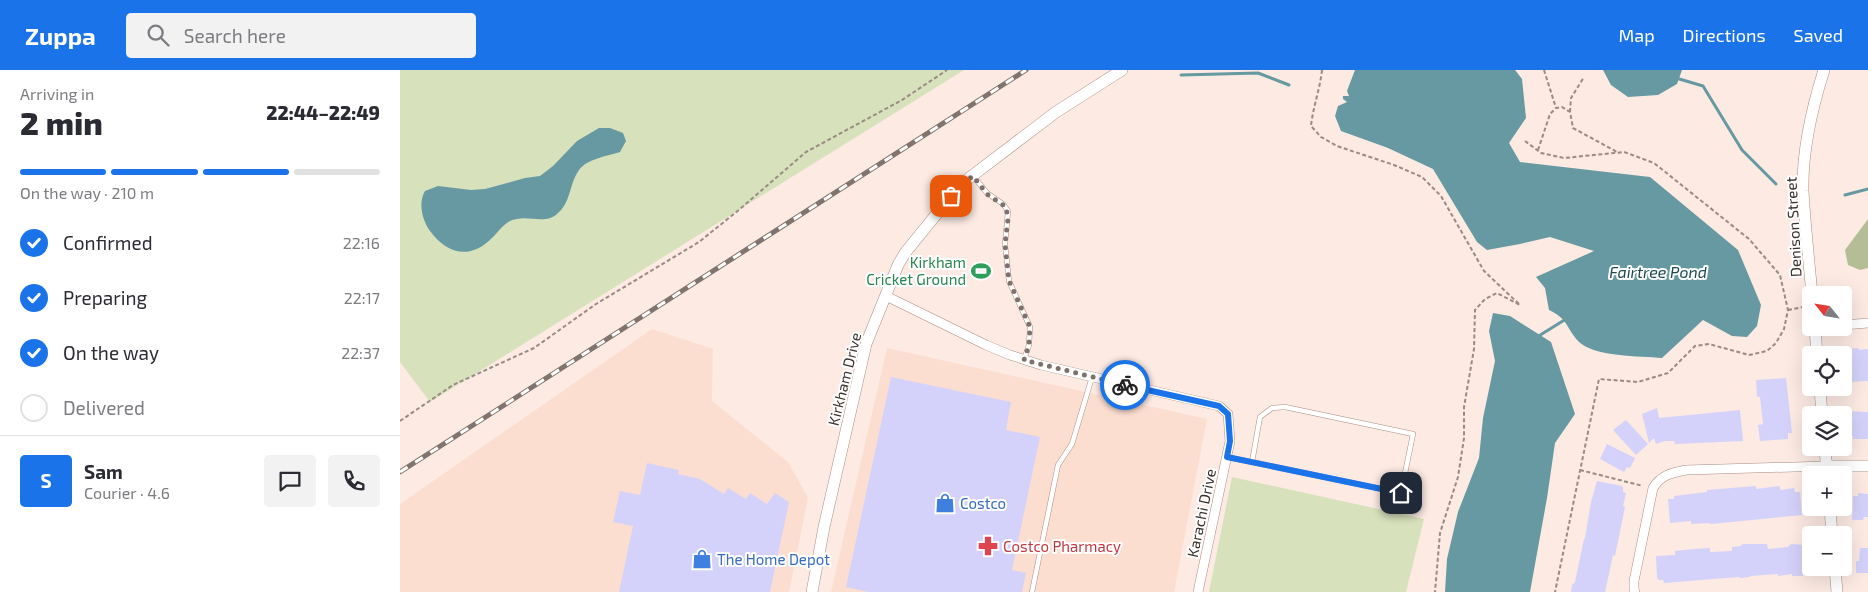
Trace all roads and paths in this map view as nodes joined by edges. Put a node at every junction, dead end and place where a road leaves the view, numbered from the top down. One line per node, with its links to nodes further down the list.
1 (946, 70): 21 (path)
2 (1122, 70): 12 (street, Kirkham Drive)
3 (1322, 70): 33 (path)
4 (1544, 70): 7 (path)
5 (1824, 70): 13 (street, Denison Street)
6 (1584, 77): 8 (path)
7 (1556, 108): 8 (path); 10 (path)
8 (1570, 112): 11 (path)
9 (1525, 141): 10 (path)
10 (1538, 150): 11 (path)
11 (1619, 153): 16 (path)
12 (973, 176): 14 (street, Kirkham Drive); 19 (lane)
13 (1811, 286)
14 (886, 296): 19 (street, Karachi Drive); 30 (street, Kirkham Drive)
15 (1802, 307): 16 (path)
16 (1788, 310): 26 (path)
17 (1868, 323): 18 (street)
18 (1852, 324)
19 (1024, 360): 20 (street, Karachi Drive)
20 (1092, 377): 22 (street, Karachi Drive); 31 (lane)
21 (400, 421)
22 (1227, 457): 23 (lane); 32 (street, Karachi Drive)
23 (1252, 462): 23 (lane)
24 (1868, 466): 25 (street)
25 (1852, 468)
26 (1580, 470): 28 (path); 34 (path)
27 (1802, 471): 28 (street)
28 (1653, 488): 35 (street)
29 (1836, 576): 36 (street)
30 (812, 592)
31 (1032, 592)
32 (1198, 592)
33 (1435, 592)
34 (1555, 592)
35 (1635, 592)
36 (1837, 592)

